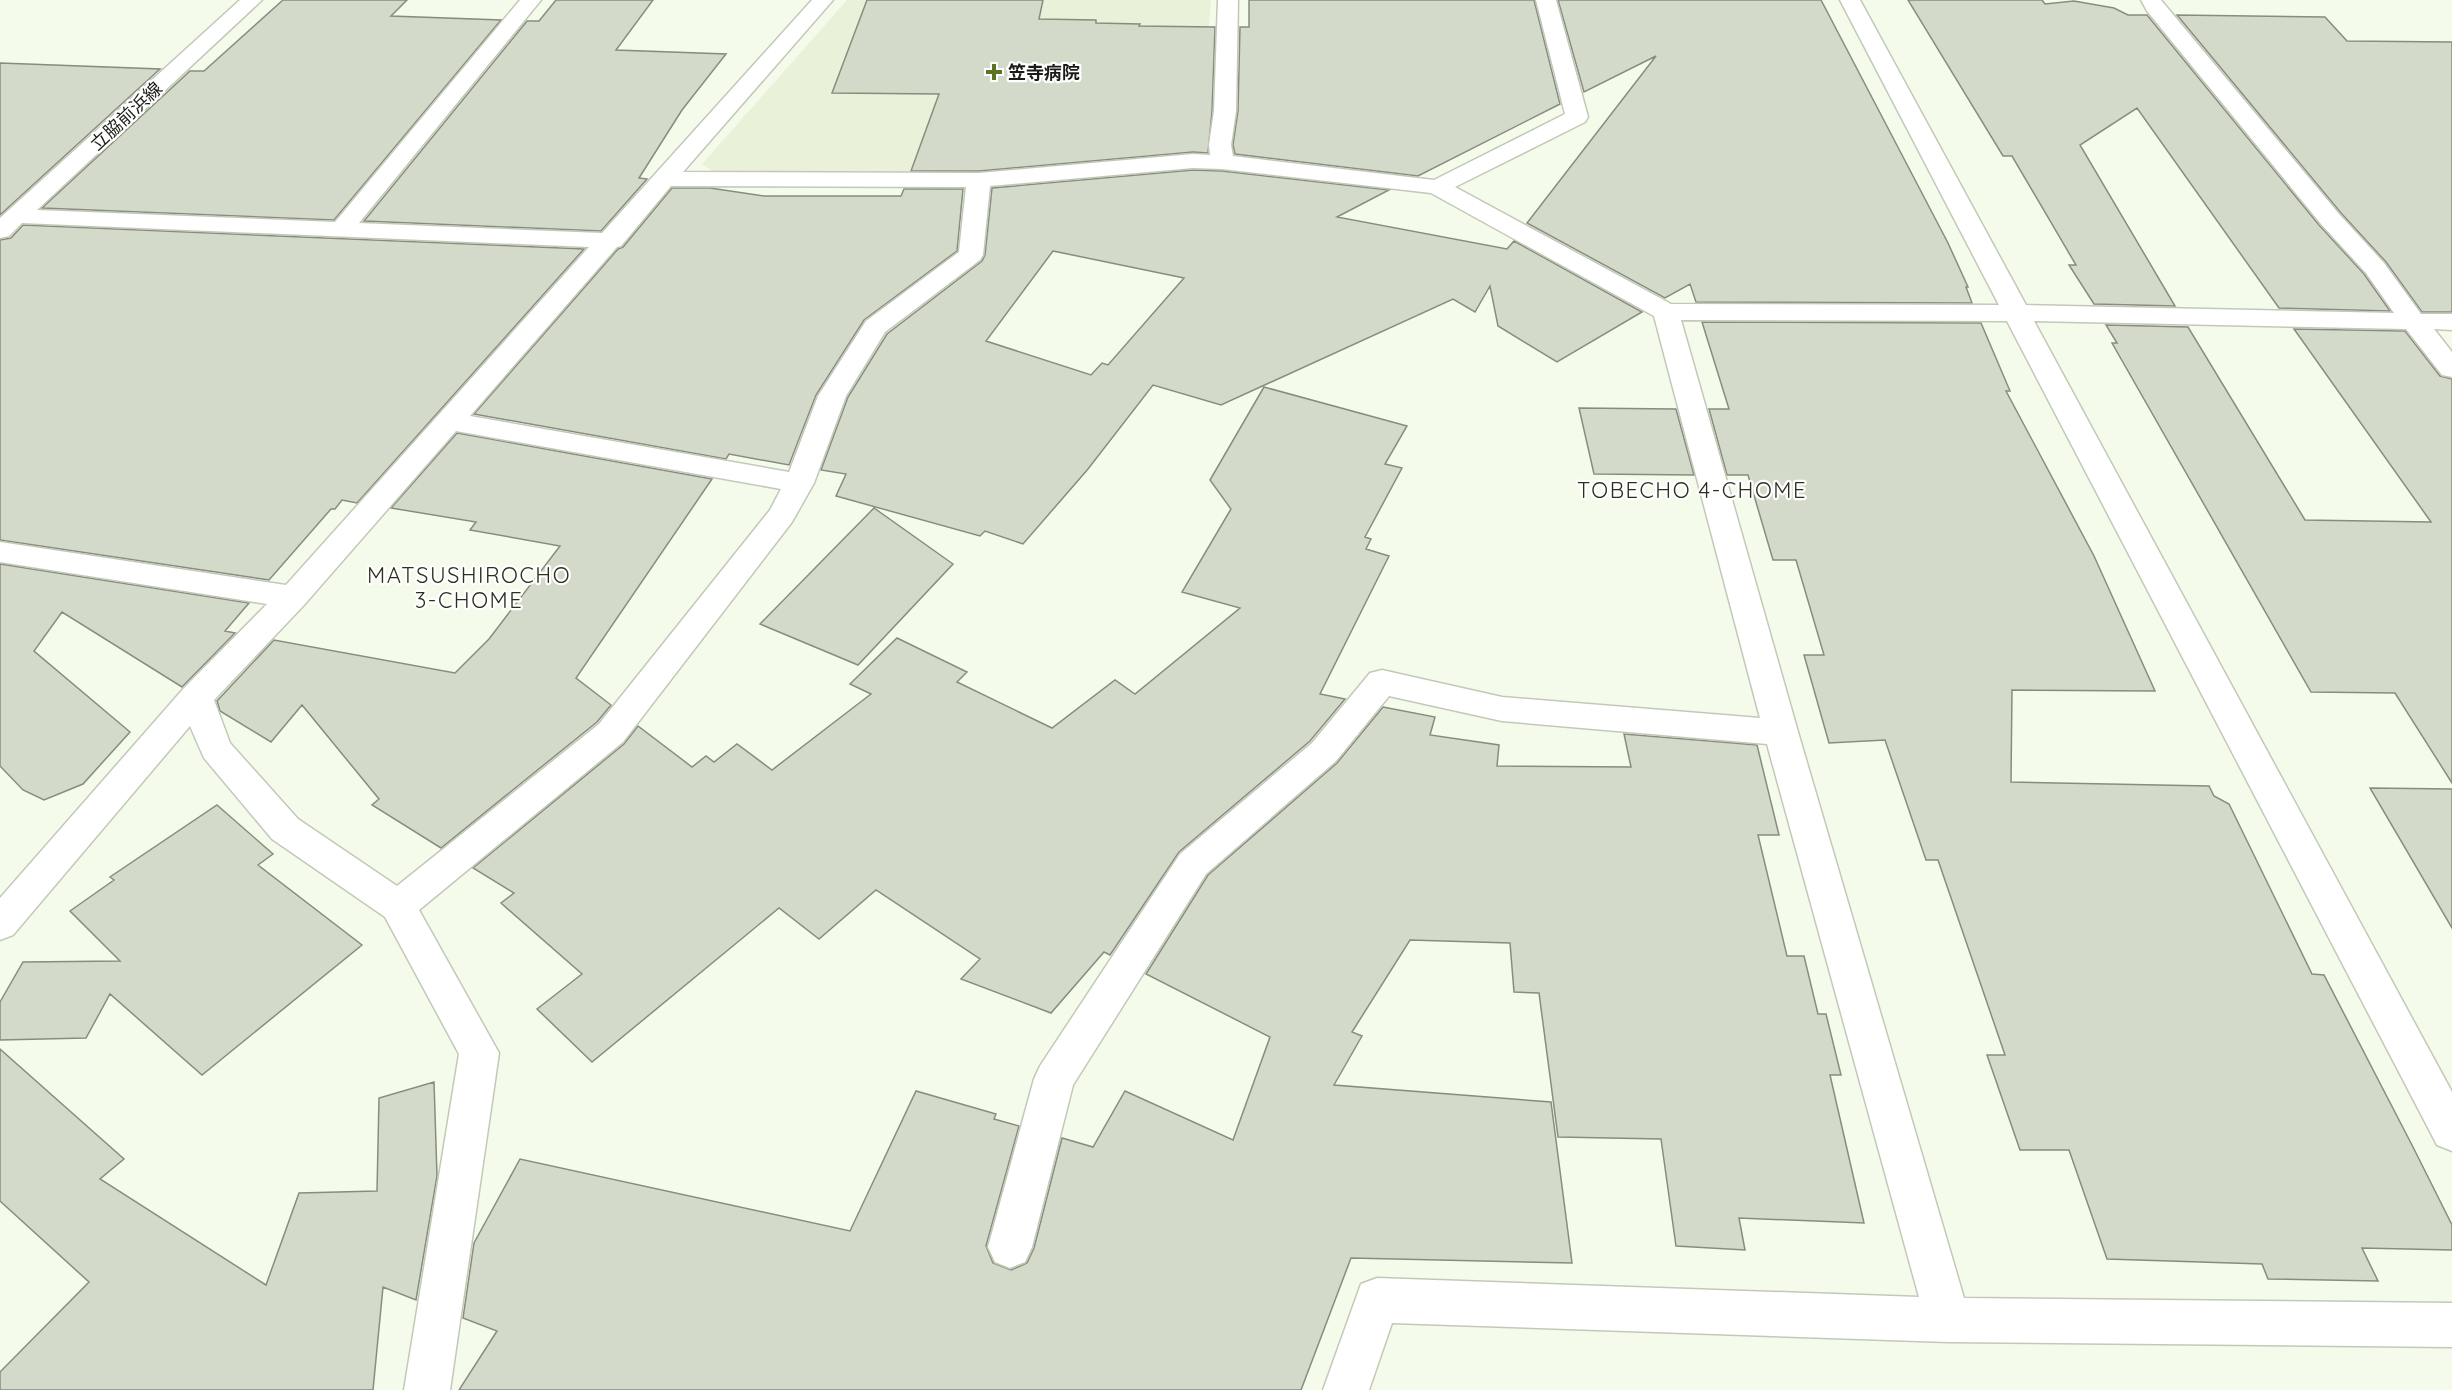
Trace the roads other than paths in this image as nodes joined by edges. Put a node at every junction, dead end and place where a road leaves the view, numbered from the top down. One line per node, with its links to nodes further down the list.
1 (252, 0): 12 (street, 立脇前浜線)
2 (531, 0): 13 (street)
3 (823, 0): 9 (street)
4 (1228, 0): 8 (street)
5 (1546, 0): 11 (street)
6 (1850, 0): 16 (street)
7 (2151, 0): 17 (street)
8 (1222, 162): 10 (street); 11 (street)
9 (666, 179): 10 (street); 14 (street)
10 (980, 180): 21 (street)
11 (1437, 187): 15 (street)
12 (9, 223): 13 (street)
13 (340, 231): 14 (street)
14 (612, 241): 20 (street)
15 (1666, 312): 16 (street); 25 (street)
16 (2017, 313): 17 (street); 28 (street)
17 (2413, 321): 18 (street); 19 (street)
18 (2452, 322)
19 (2452, 369)
20 (449, 421): 21 (street); 23 (street)
21 (799, 483): 26 (street)
22 (0, 552): 23 (street)
23 (293, 597): 24 (street)
24 (196, 698): 26 (street); 27 (street)
25 (1781, 732): 29 (street); 30 (street)
26 (398, 906): 32 (street)
27 (0, 924)
28 (2452, 1132)
29 (1010, 1247)
30 (1948, 1320): 31 (street); 33 (street)
31 (2452, 1325)
32 (427, 1390)
33 (1346, 1390)

